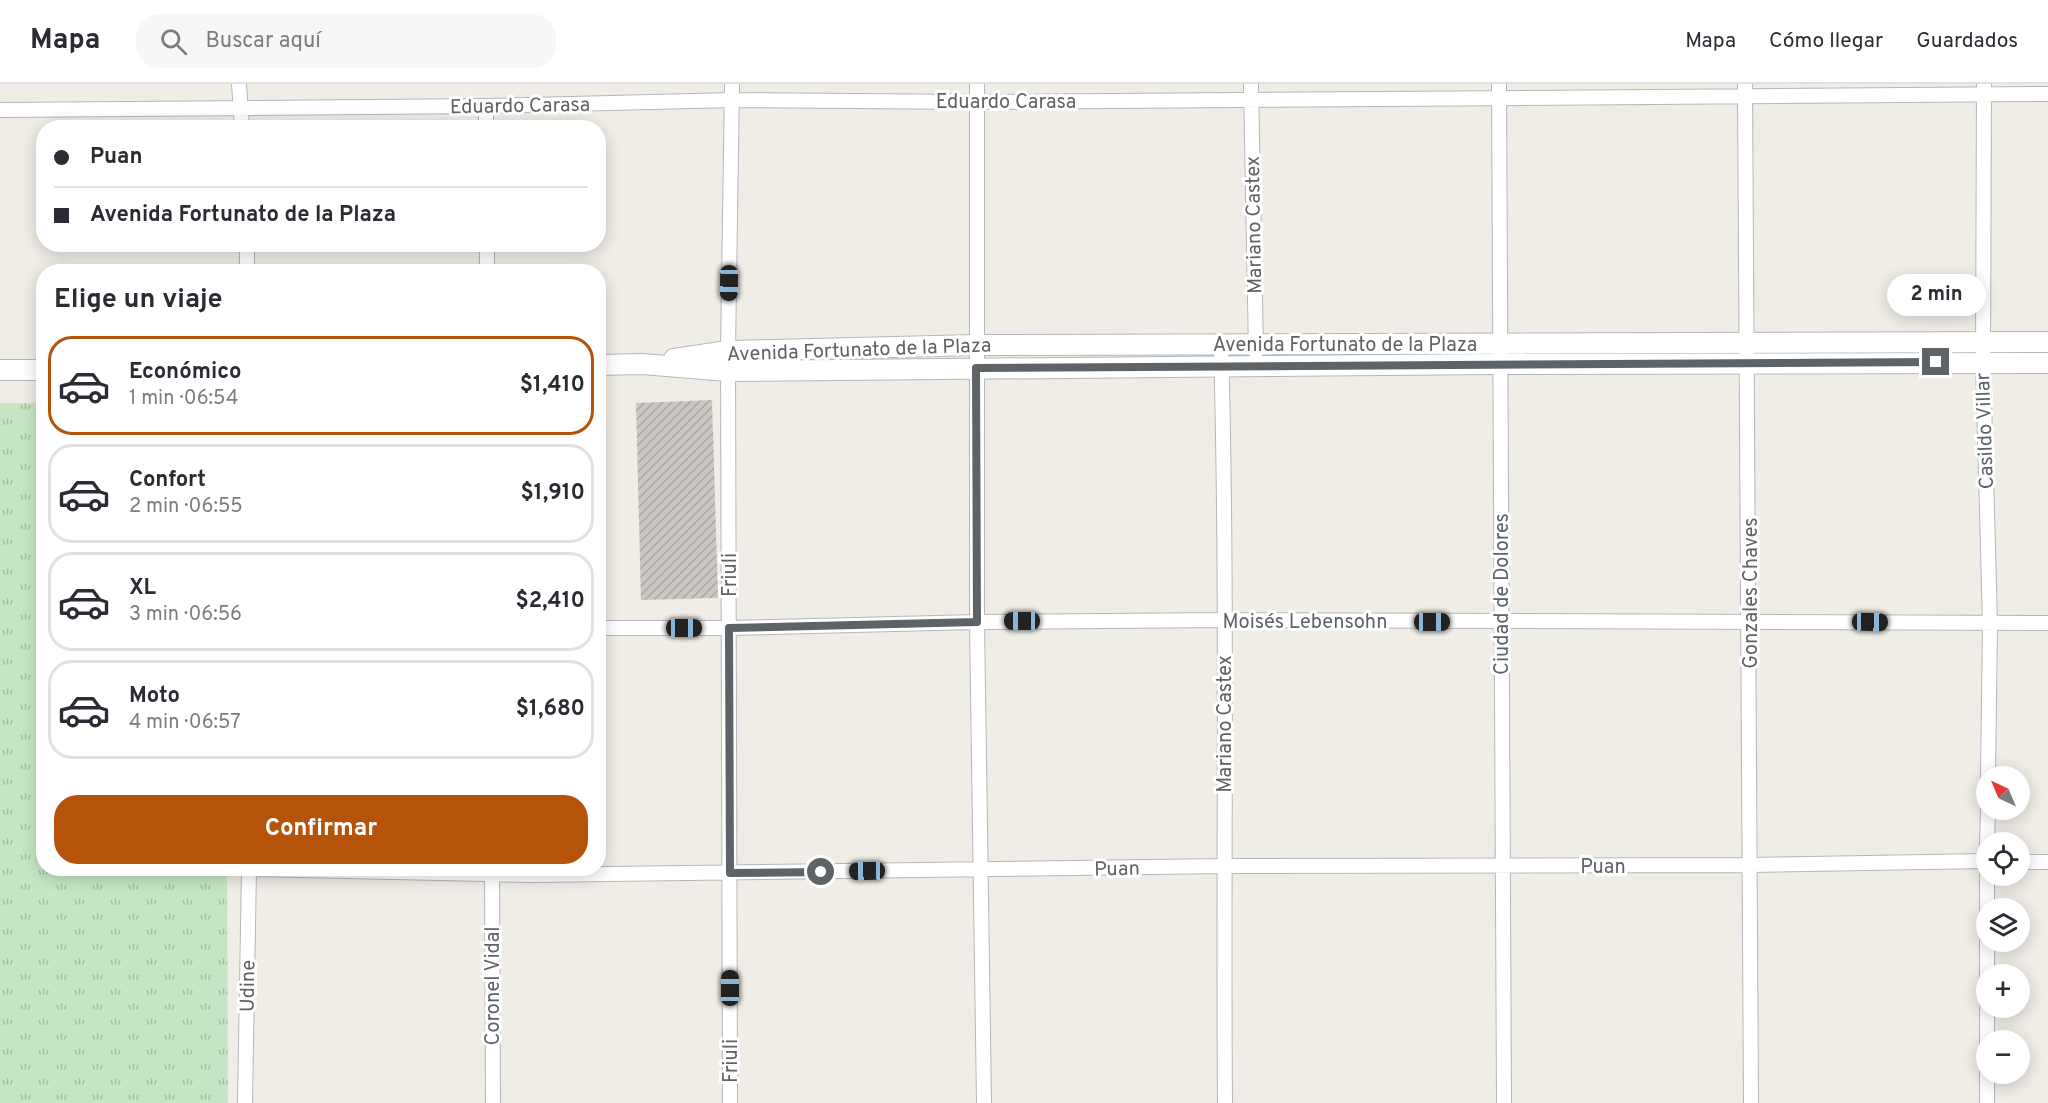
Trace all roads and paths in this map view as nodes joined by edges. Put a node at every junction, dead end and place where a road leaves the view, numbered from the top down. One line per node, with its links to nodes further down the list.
1 (239, 84): 13 (street)
2 (732, 84): 10 (street, Friuli)
3 (977, 84): 11 (street)
4 (1251, 84): 9 (street, Mariano Castex)
5 (1984, 89): 6 (street, Eduardo Carasa); 8 (street, Eduardo Carasa); 17 (street, Casildo Villar)
6 (1745, 90): 7 (street, Eduardo Carasa); 18 (street, Gonzales Chaves)
7 (1499, 91): 9 (street, Eduardo Carasa); 20 (street, Ciudad de Dolores)
8 (2048, 94)
9 (1251, 99): 11 (street, Eduardo Carasa); 21 (street, Mariano Castex)
10 (733, 100): 11 (street, Eduardo Carasa); 12 (street, Eduardo Carasa); 24 (street, Friuli)
11 (977, 102): 22 (street)
12 (486, 106): 13 (street, Eduardo Carasa); 16 (street)
13 (241, 108): 14 (street, Eduardo Carasa); 15 (street)
14 (0, 110)
15 (242, 120)
16 (486, 120)
17 (1983, 341): 18 (main road, Avenida Fortunato de la Plaza); 19 (main road, Avenida Fortunato de la Plaza); 25 (street, Casildo Villar)
18 (1748, 342): 20 (main road, Avenida Fortunato de la Plaza); 26 (street, Gonzales Chaves)
19 (2048, 342)
20 (1500, 343): 21 (main road, Avenida Fortunato de la Plaza); 29 (street, Ciudad de Dolores)
21 (1255, 344): 23 (main road, Avenida Fortunato de la Plaza); 32 (street, Mariano Castex)
22 (976, 345): 23 (main road, Avenida Fortunato de la Plaza); 24 (main road, Avenida Fortunato de la Plaza); 33 (street)
23 (1221, 345): 31 (street, Mariano Castex)
24 (728, 351): 28 (main road, Avenida Fortunato de la Plaza); 36 (street, Friuli)
25 (1983, 362): 26 (main road, Avenida Fortunato de la Plaza); 27 (main road, Avenida Fortunato de la Plaza); 42 (street, Casildo Villar)
26 (1748, 363): 29 (main road, Avenida Fortunato de la Plaza); 38 (street, Gonzales Chaves)
27 (2048, 363)
28 (642, 364): 30 (main road, Avenida Fortunato de la Plaza); 36 (main road, Avenida Fortunato de la Plaza)
29 (1500, 364): 32 (main road, Avenida Fortunato de la Plaza); 40 (street, Ciudad de Dolores)
30 (606, 365)
31 (1221, 366): 32 (main road, Avenida Fortunato de la Plaza); 33 (main road, Avenida Fortunato de la Plaza); 37 (street, Mariano Castex)
32 (1256, 366)
33 (976, 368): 36 (main road, Avenida Fortunato de la Plaza); 39 (street)
34 (0, 370): 35 (main road)
35 (36, 370)
36 (728, 371): 44 (street, Friuli)
37 (1225, 620): 39 (street, Moisés Lebensohn); 40 (street, Moisés Lebensohn); 49 (street, Mariano Castex)
38 (1750, 621): 40 (street, Moisés Lebensohn); 42 (street, Moisés Lebensohn); 51 (street, Gonzales Chaves)
39 (977, 622): 44 (street, Moisés Lebensohn); 52 (street)
40 (1502, 622): 50 (street, Ciudad de Dolores)
41 (2048, 623): 42 (street, Moisés Lebensohn)
42 (1990, 624): 45 (street, Casildo Villar)
43 (606, 628): 44 (street, Moisés Lebensohn)
44 (729, 628): 54 (street, Friuli)
45 (1988, 766)
46 (1976, 861): 51 (street, Puan)
47 (2030, 862): 48 (street)
48 (2048, 862)
49 (1223, 866): 50 (street, Puan); 52 (street, Puan); 62 (street, Mariano Castex)
50 (1502, 866): 51 (street, Puan); 63 (street, Ciudad de Dolores)
51 (1751, 866): 64 (street, Gonzales Chaves)
52 (981, 870): 54 (street, Puan); 61 (street)
53 (606, 872): 54 (street, Puan)
54 (730, 873): 60 (street, Friuli)
55 (249, 876): 58 (street, Udine)
56 (492, 876): 59 (street, Coronel Vidal)
57 (1987, 1084): 65 (street)
58 (245, 1103)
59 (493, 1103)
60 (730, 1103)
61 (984, 1103)
62 (1225, 1103)
63 (1504, 1103)
64 (1751, 1103)
65 (1987, 1103)

